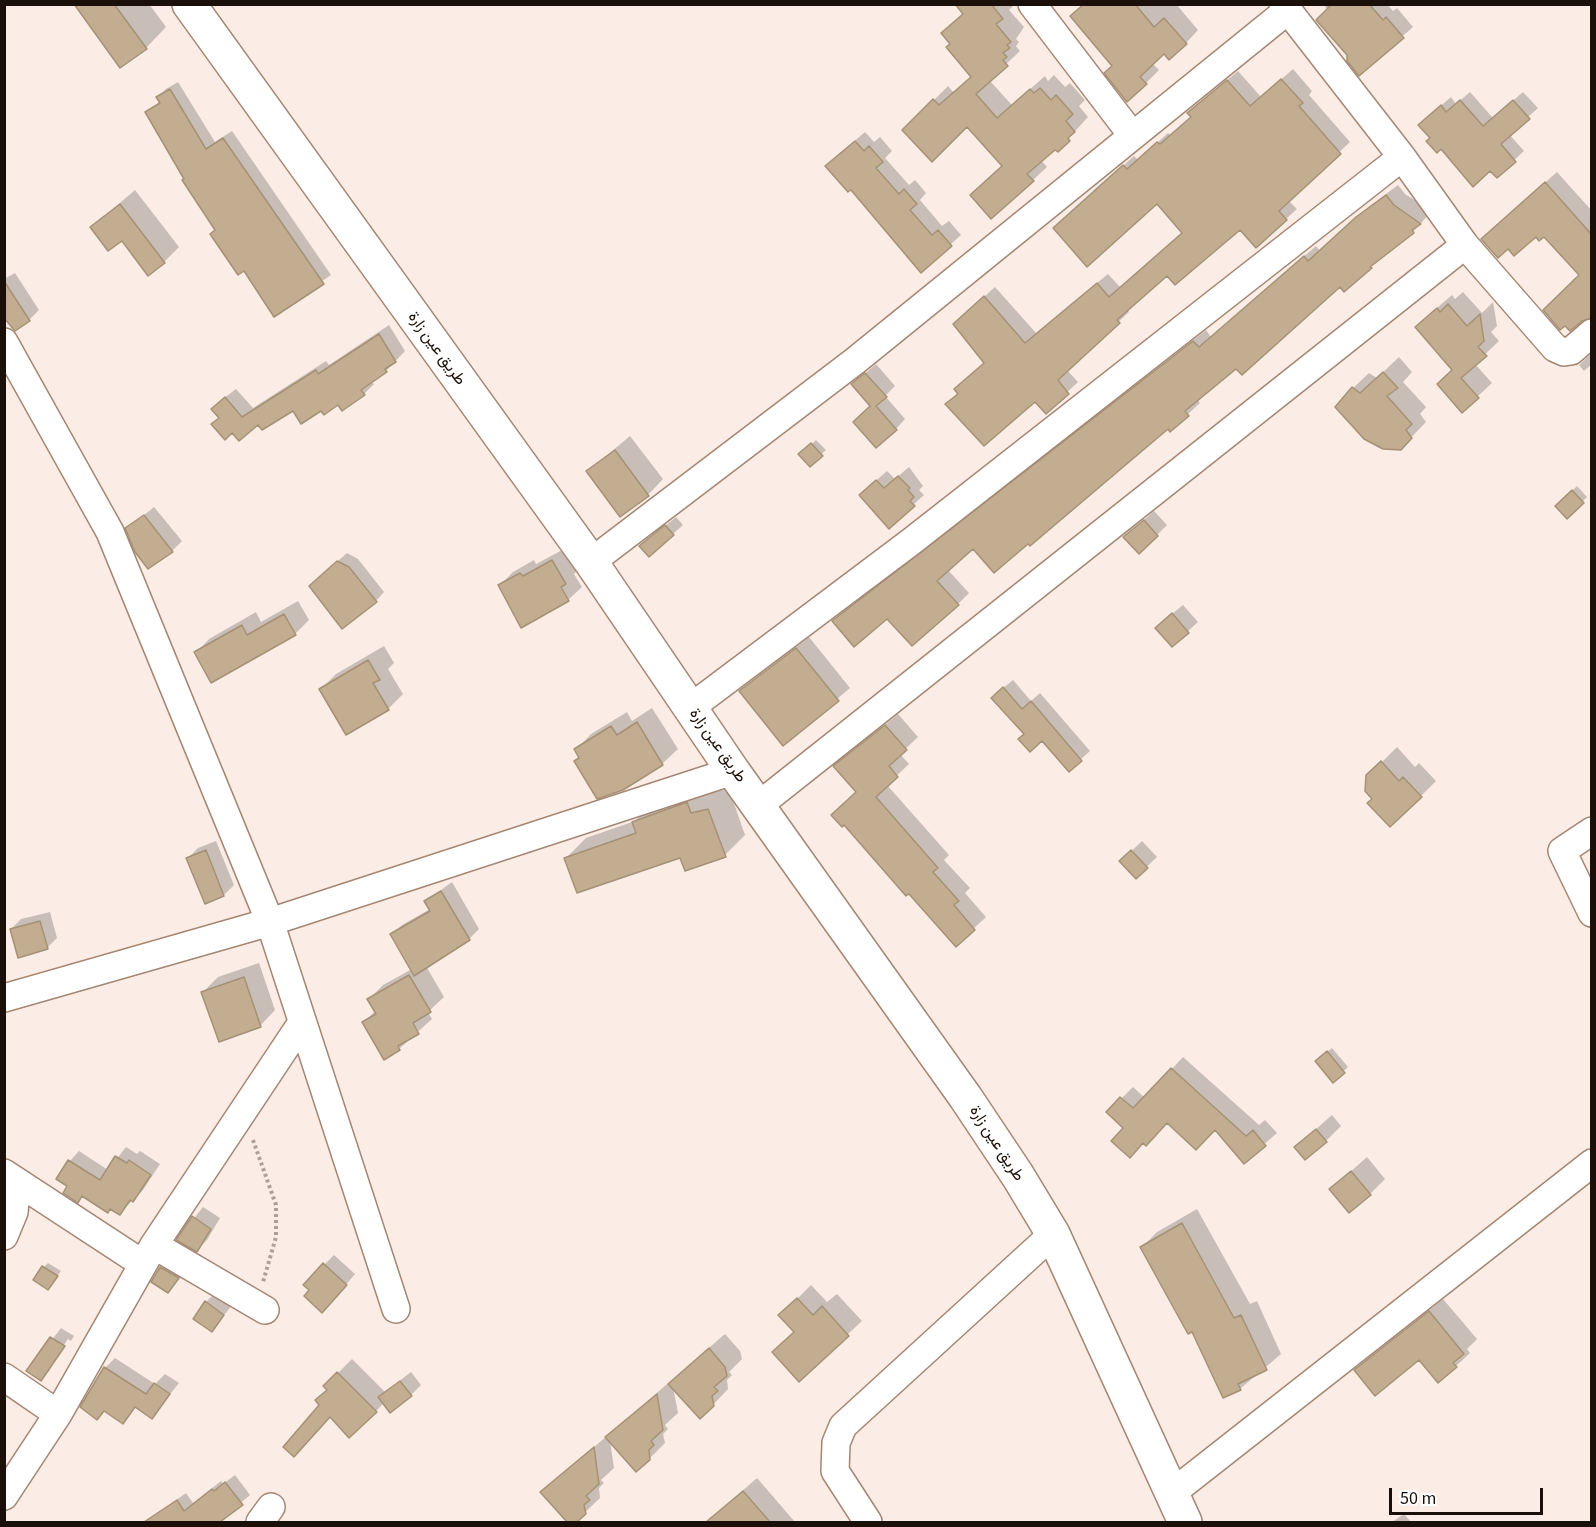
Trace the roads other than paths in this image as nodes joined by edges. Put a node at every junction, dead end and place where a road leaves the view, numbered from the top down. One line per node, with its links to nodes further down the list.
1 (189, 4): 9 (main road, طريق عين زارة)
2 (1032, 4): 4 (street)
3 (1285, 7): 4 (street); 5 (street)
4 (1132, 135): 9 (street)
5 (1402, 157): 6 (street); 10 (street)
6 (1465, 245): 7 (street); 12 (street)
7 (1592, 333)
8 (4, 342): 15 (street)
9 (591, 562): 10 (main road, طريق عين زارة)
10 (690, 708): 11 (main road, طريق عين زارة)
11 (733, 771): 12 (main road, طريق عين زارة); 15 (street)
12 (759, 805): 20 (main road, طريق عين زارة)
13 (1592, 831): 14 (street)
14 (1592, 913)
15 (270, 922): 16 (street); 17 (street)
16 (4, 998)
17 (301, 1024): 22 (street); 24 (street)
18 (1592, 1163): 27 (street)
19 (11, 1178): 21 (street); 22 (street)
20 (1053, 1234): 27 (main road, طريق عين زارة); 29 (street)
21 (4, 1236)
22 (148, 1254): 23 (street); 26 (street)
23 (261, 1307)
24 (396, 1310)
25 (4, 1377): 26 (street)
26 (58, 1414): 28 (street)
27 (1172, 1493): 30 (main road, طريق عين زارة)
28 (4, 1496)
29 (868, 1522)
30 (1185, 1522)

